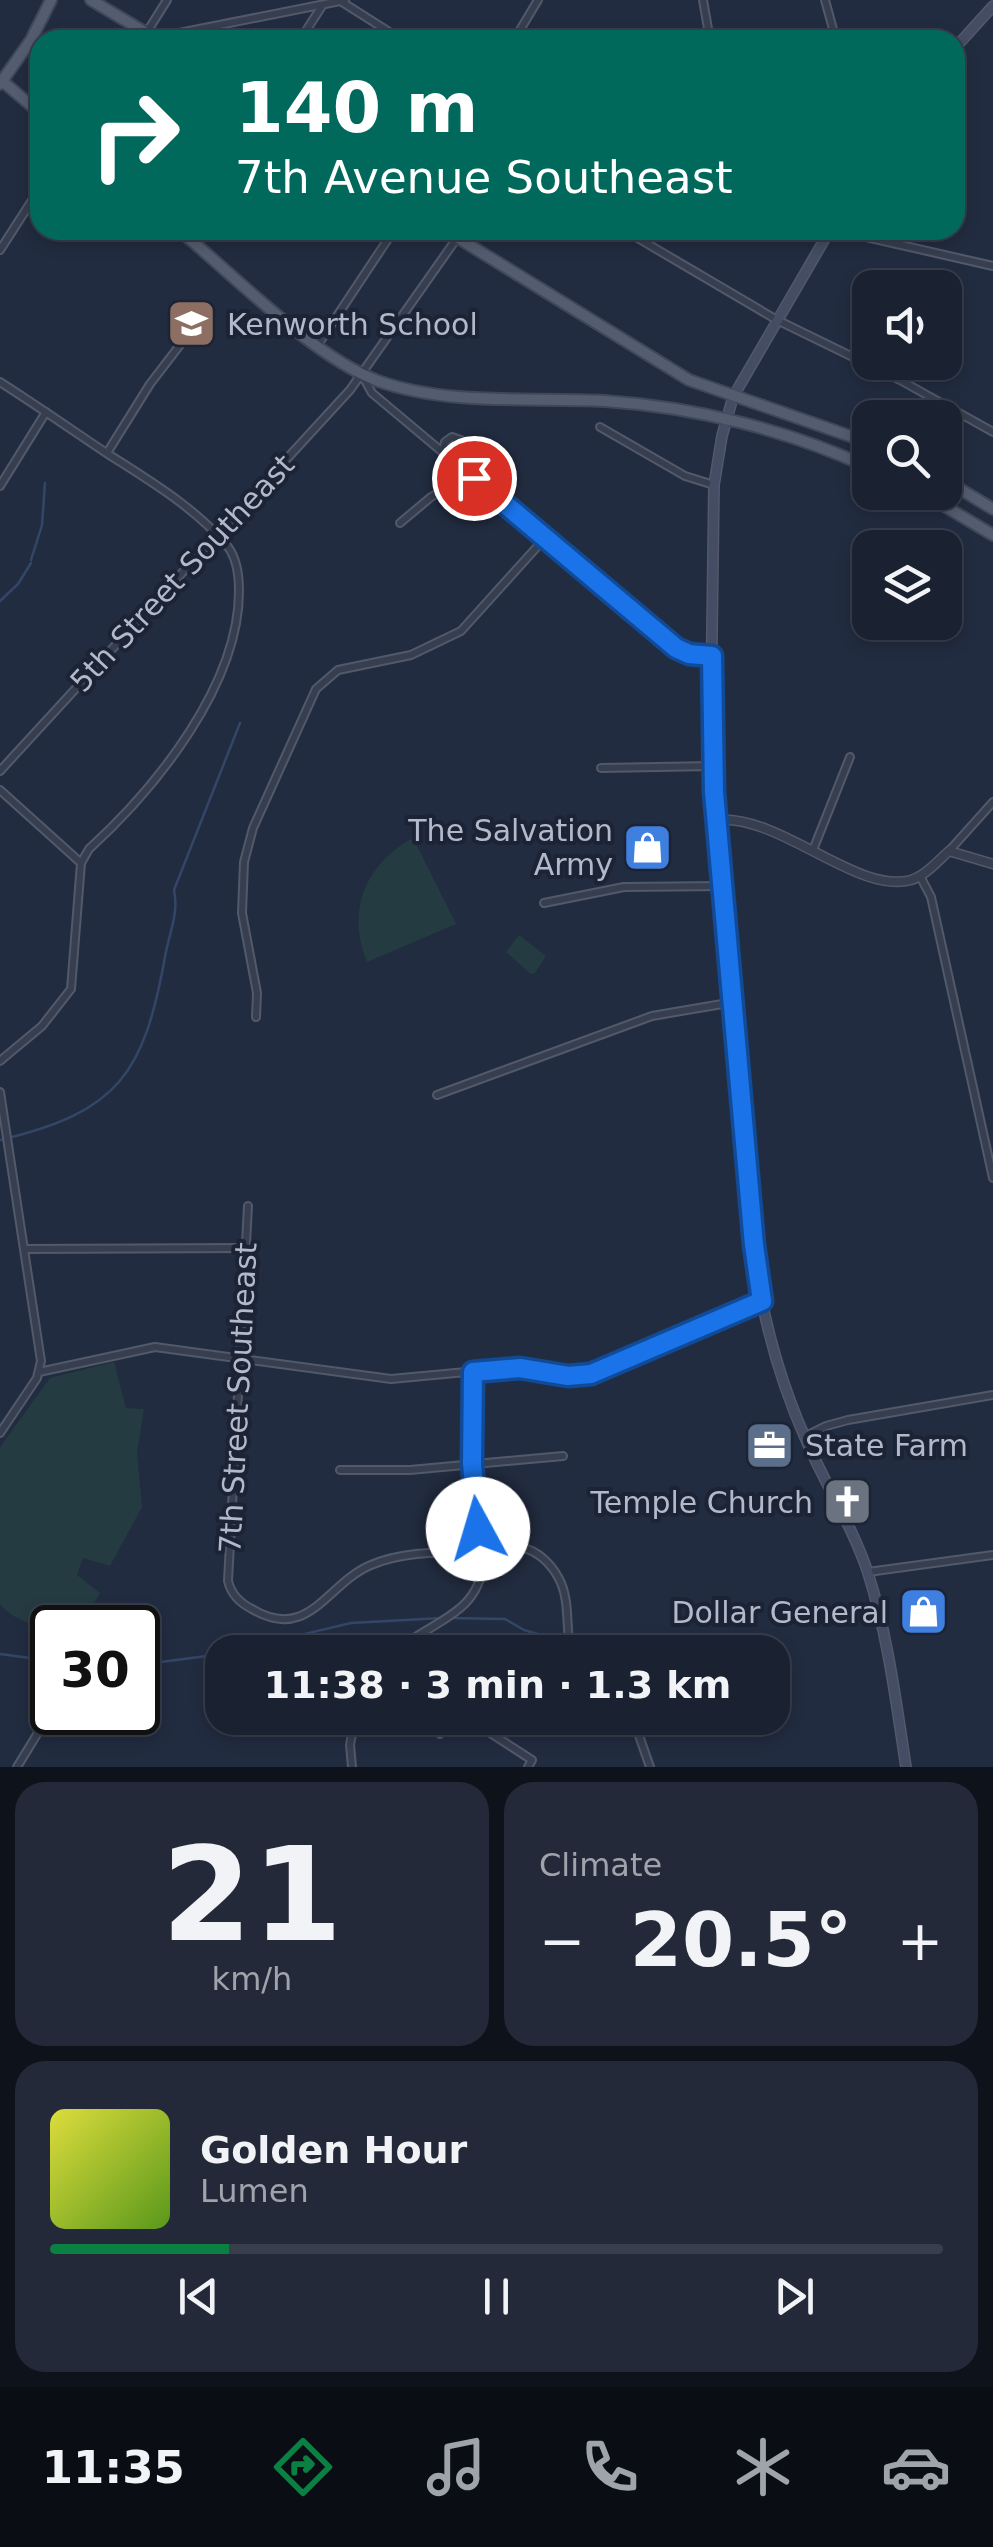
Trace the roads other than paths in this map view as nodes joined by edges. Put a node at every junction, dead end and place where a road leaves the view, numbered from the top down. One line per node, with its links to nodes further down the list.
1 (51, 0): 10 (main road)
2 (92, 0): 11 (main road)
3 (167, 0): 12 (street)
4 (343, 0): 8 (street); 15 (street)
5 (538, 0): 16 (street)
6 (704, 0): 17 (street)
7 (824, 0): 18 (street)
8 (323, 4): 13 (street); 14 (street)
9 (993, 6): 19 (main road)
10 (36, 30)
11 (144, 30)
12 (148, 30)
13 (199, 30)
14 (306, 30)
15 (387, 30)
16 (520, 30)
17 (708, 30)
18 (833, 30)
19 (965, 37)
20 (30, 41): 21 (main road)
21 (1, 82): 22 (main road)
22 (30, 105)
23 (30, 204): 31 (street)
24 (190, 240): 35 (main road)
25 (387, 240): 35 (street)
26 (456, 240): 36 (street, 5th Street Southeast)
27 (460, 240): 38 (main road)
28 (641, 240): 33 (street)
29 (826, 240): 33 (main road)
30 (877, 240): 32 (street)
31 (0, 250)
32 (993, 266)
33 (778, 320): 38 (main road); 42 (street)
34 (193, 328): 44 (street)
35 (317, 346): 36 (main road)
36 (362, 374): 40 (main road); 45 (street); 55 (street, 5th Street Southeast)
37 (0, 382): 39 (street)
38 (733, 397): 40 (main road); 43 (main road)
39 (46, 412): 44 (street); 49 (street)
40 (726, 420): 46 (main road); 48 (main road)
41 (600, 427): 48 (street)
42 (993, 432)
43 (852, 437)
44 (107, 453): 55 (street)
45 (444, 453): 47 (street); 47 (street)
46 (852, 461)
47 (469, 475): 53 (street); 56 (street)
48 (714, 485): 57 (main road)
49 (0, 486)
50 (962, 490): 51 (main road)
51 (993, 508)
52 (951, 510): 54 (main road)
53 (400, 524)
54 (993, 535)
55 (217, 536): 61 (street, 5th Street Southeast); 67 (street)
56 (544, 538): 57 (street); 73 (street)
57 (712, 656): 59 (main road)
58 (850, 757): 65 (street)
59 (713, 766): 60 (street); 64 (main road)
60 (601, 768)
61 (0, 772)
62 (0, 790): 67 (street)
63 (993, 802): 66 (street)
64 (716, 820): 65 (street); 70 (main road)
65 (813, 850): 69 (street)
66 (949, 851): 68 (street); 69 (street)
67 (81, 862): 74 (street)
68 (993, 864)
69 (920, 876): 77 (street)
70 (722, 886): 71 (street); 72 (main road)
71 (544, 903)
72 (734, 1002): 76 (street); 81 (main road)
73 (256, 1017)
74 (0, 1061)
75 (0, 1092): 80 (street)
76 (437, 1096)
77 (993, 1178)
78 (248, 1206): 79 (street, 7th Street Southeast)
79 (246, 1248): 80 (street); 82 (street, 7th Street Southeast)
80 (25, 1249): 83 (street)
81 (762, 1301): 84 (street); 88 (main road)
82 (240, 1359): 83 (street); 84 (street); 92 (street, 7th Street Southeast)
83 (39, 1372): 86 (street)
84 (473, 1372): 90 (street)
85 (993, 1395): 88 (street)
86 (3, 1422): 87 (street)
87 (0, 1432)
88 (804, 1437): 94 (main road)
89 (563, 1456): 90 (street)
90 (472, 1464): 91 (street); 92 (street)
91 (340, 1470)
92 (482, 1552): 95 (street); 96 (street)
93 (993, 1554): 94 (street)
94 (868, 1572): 105 (main road)
95 (418, 1635)
96 (569, 1635)
97 (37, 1735): 101 (street)
98 (352, 1735): 102 (street)
99 (494, 1735): 103 (street)
100 (639, 1735): 104 (street)
101 (18, 1767)
102 (352, 1767)
103 (528, 1767)
104 (650, 1767)
105 (906, 1767)

